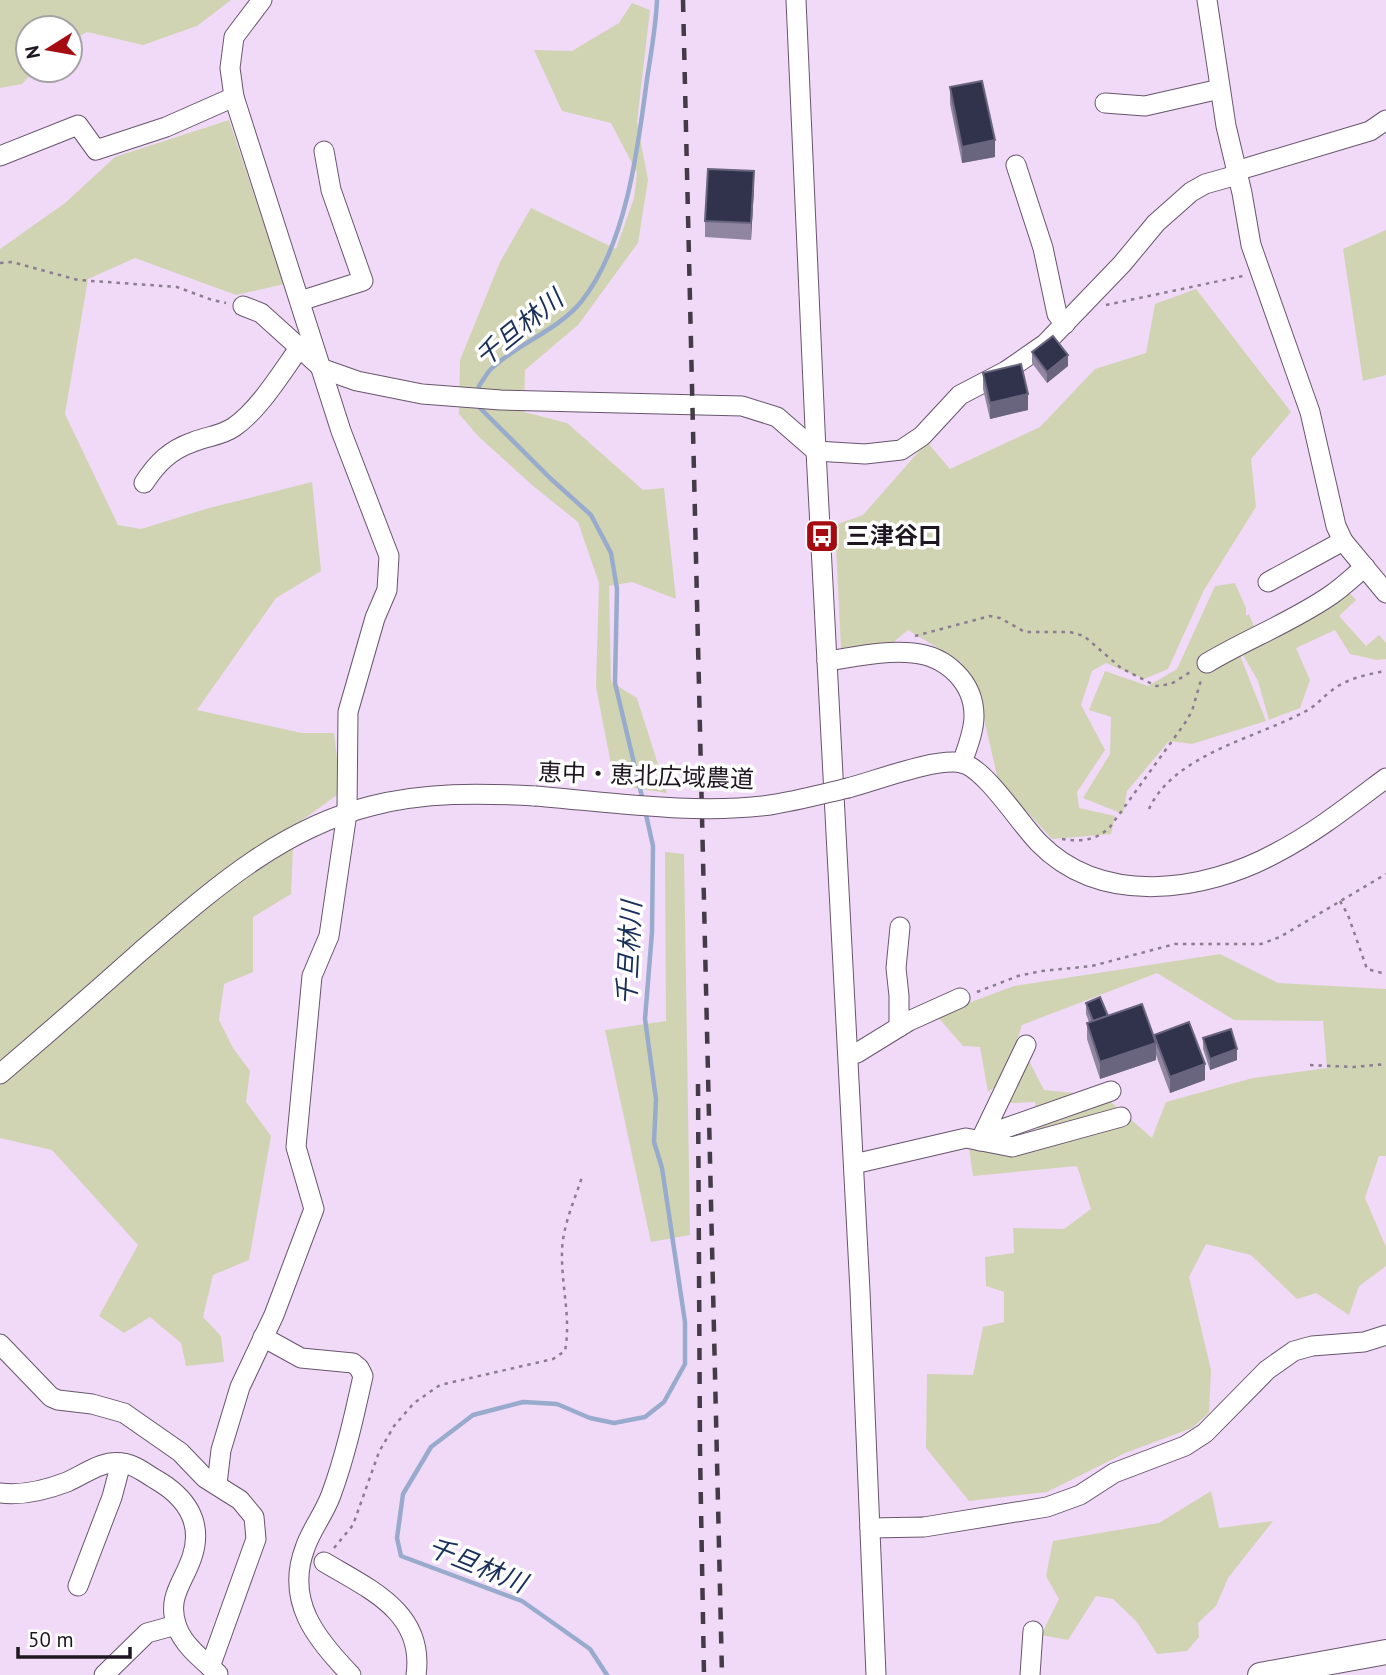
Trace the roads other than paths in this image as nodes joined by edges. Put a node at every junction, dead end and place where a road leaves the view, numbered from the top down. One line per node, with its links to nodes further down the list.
1 (262, 0): 5 (street)
2 (796, 0): 17 (street)
3 (1207, 0): 4 (street)
4 (1220, 89): 6 (street); 11 (street)
5 (233, 97): 9 (street); 12 (street)
6 (1105, 103)
7 (1386, 120): 11 (street)
8 (324, 151): 12 (street)
9 (0, 156)
10 (1016, 165): 14 (street)
11 (1236, 173): 14 (street); 19 (street)
12 (300, 301): 16 (street)
13 (243, 306): 15 (street)
14 (1065, 324): 17 (street)
15 (300, 347): 16 (street); 18 (street)
16 (323, 369): 17 (street); 27 (street)
17 (816, 451): 23 (street)
18 (144, 483)
19 (1343, 541): 20 (street); 21 (street)
20 (1364, 567): 22 (street); 24 (street)
21 (1268, 582)
22 (1386, 593)
23 (827, 661): 25 (street); 32 (street)
24 (1207, 663)
25 (962, 763): 26 (street); 27 (street, 恵中・恵北広域農道, bridge)
26 (1386, 778)
27 (347, 813): 33 (street, 恵中・恵北広域農道); 39 (street)
28 (900, 927): 30 (street)
29 (960, 998): 30 (street)
30 (899, 1027): 32 (street)
31 (1026, 1045): 36 (street)
32 (848, 1054): 37 (street)
33 (0, 1074)
34 (1111, 1091): 36 (street)
35 (1121, 1117): 36 (street)
36 (979, 1141): 37 (street)
37 (854, 1164): 44 (street)
38 (1386, 1335): 44 (street)
39 (263, 1338): 42 (street); 52 (street)
40 (0, 1344): 42 (street)
41 (121, 1463): 43 (street); 46 (street); 47 (street)
42 (217, 1484): 50 (street)
43 (0, 1493)
44 (870, 1528): 54 (street)
45 (324, 1562): 53 (street)
46 (78, 1586)
47 (176, 1625): 50 (street); 51 (street)
48 (1033, 1631): 55 (street)
49 (1386, 1652): 56 (main road)
50 (215, 1671)
51 (104, 1675)
52 (351, 1675)
53 (416, 1675)
54 (876, 1675)
55 (1030, 1675)
56 (1260, 1675)

